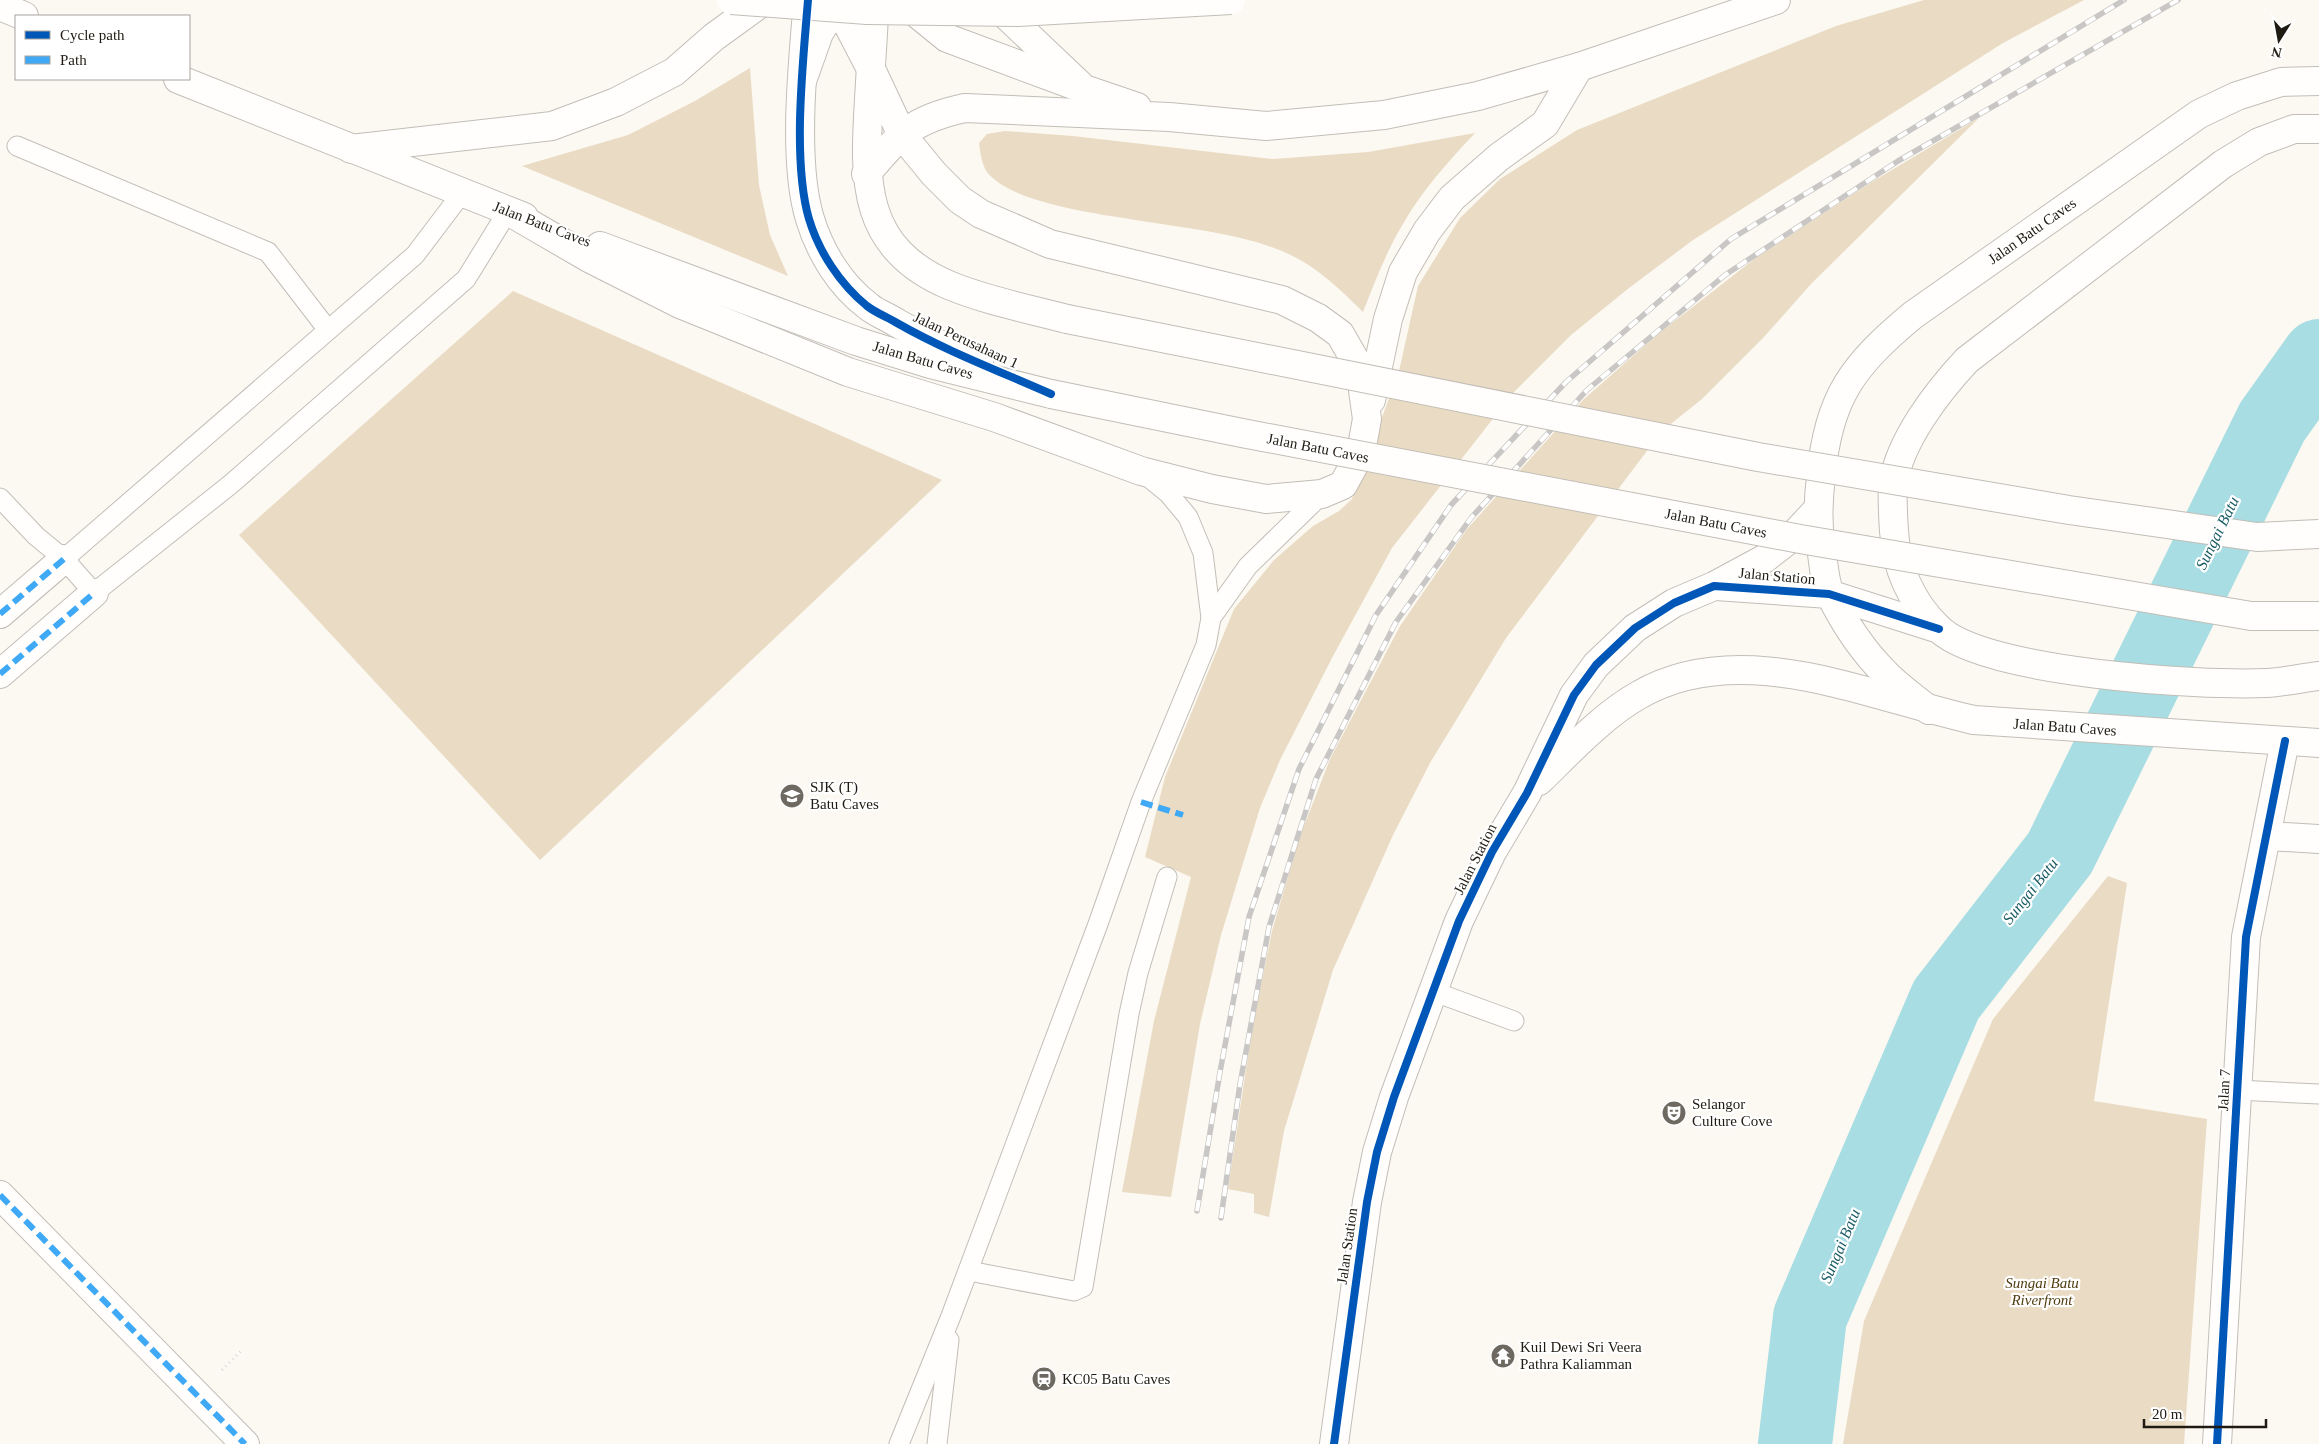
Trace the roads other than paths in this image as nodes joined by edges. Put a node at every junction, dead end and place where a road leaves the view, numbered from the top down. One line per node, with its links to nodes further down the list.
1 (722, 0): 13 (main road)
2 (732, 0): 8 (main road, bridge)
3 (765, 0): 13 (main road)
4 (808, 0): 17 (main road, Jalan Perusahaan 1)
5 (875, 0): 15 (main road)
6 (905, 0): 19 (main road)
7 (1000, 0): 19 (main road)
8 (1231, 0)
9 (1776, 0): 14 (main road)
10 (837, 1): 15 (main road); 17 (main road)
11 (0, 6): 12 (main road)
12 (22, 15)
13 (714, 37): 24 (main road)
14 (1579, 67): 20 (main road); 30 (main road)
15 (871, 69): 22 (main road); 25 (main road)
16 (180, 80): 24 (main road, Jalan Batu Caves)
17 (802, 81): 29 (main road, Jalan Perusahaan 1)
18 (2319, 81): 34 (main road, Jalan Batu Caves)
19 (1084, 89): 20 (main road)
20 (1169, 117): 22 (main road)
21 (2319, 129): 43 (main road)
22 (902, 135): 25 (main road); 30 (main road)
23 (17, 146): 28 (lane)
24 (351, 149): 26 (main road, Jalan Batu Caves)
25 (866, 174): 35 (main road, bridge)
26 (462, 193): 27 (main road, Jalan Batu Caves); 28 (lane)
27 (508, 211): 29 (main road, Jalan Batu Caves); 31 (main road); 38 (lane)
28 (328, 330): 36 (lane)
29 (1051, 394): 41 (main road, Jalan Batu Caves, bridge)
30 (1367, 418): 32 (main road)
31 (1141, 471): 32 (main road); 42 (lane)
32 (1322, 494): 42 (lane)
33 (0, 498): 36 (lane)
34 (1818, 509): 37 (main road); 39 (main road, Jalan Batu Caves)
35 (2319, 534)
36 (64, 559): 38 (lane); 40 (main road)
37 (1714, 586): 39 (main road, Jalan Station); 49 (main road, Jalan Station)
38 (94, 593): 44 (main road)
39 (1829, 594): 43 (main road, Jalan Station); 46 (main road, Jalan Batu Caves)
40 (0, 614)
41 (2319, 616)
42 (1211, 618): 58 (lane)
43 (1938, 629): 45 (main road)
44 (0, 674)
45 (2319, 676)
46 (1929, 710): 47 (main road, Jalan Batu Caves); 49 (main road, Jalan Station)
47 (2285, 741): 48 (main road, Jalan Batu Caves); 50 (main road, Jalan 7)
48 (2319, 742)
49 (1526, 793): 53 (main road, Jalan Station)
50 (2268, 836): 51 (main road); 55 (main road, Jalan 7)
51 (2319, 839)
52 (1167, 877): 58 (lane)
53 (1432, 991): 54 (lane); 63 (main road, Jalan Station)
54 (1514, 1021)
55 (2238, 1090): 56 (lane); 64 (main road, Jalan 7)
56 (2319, 1094)
57 (0, 1195): 60 (main road)
58 (969, 1271): 59 (lane)
59 (952, 1316): 61 (lane); 62 (lane)
60 (245, 1444)
61 (899, 1444)
62 (937, 1444)
63 (1334, 1444)
64 (2217, 1444)

